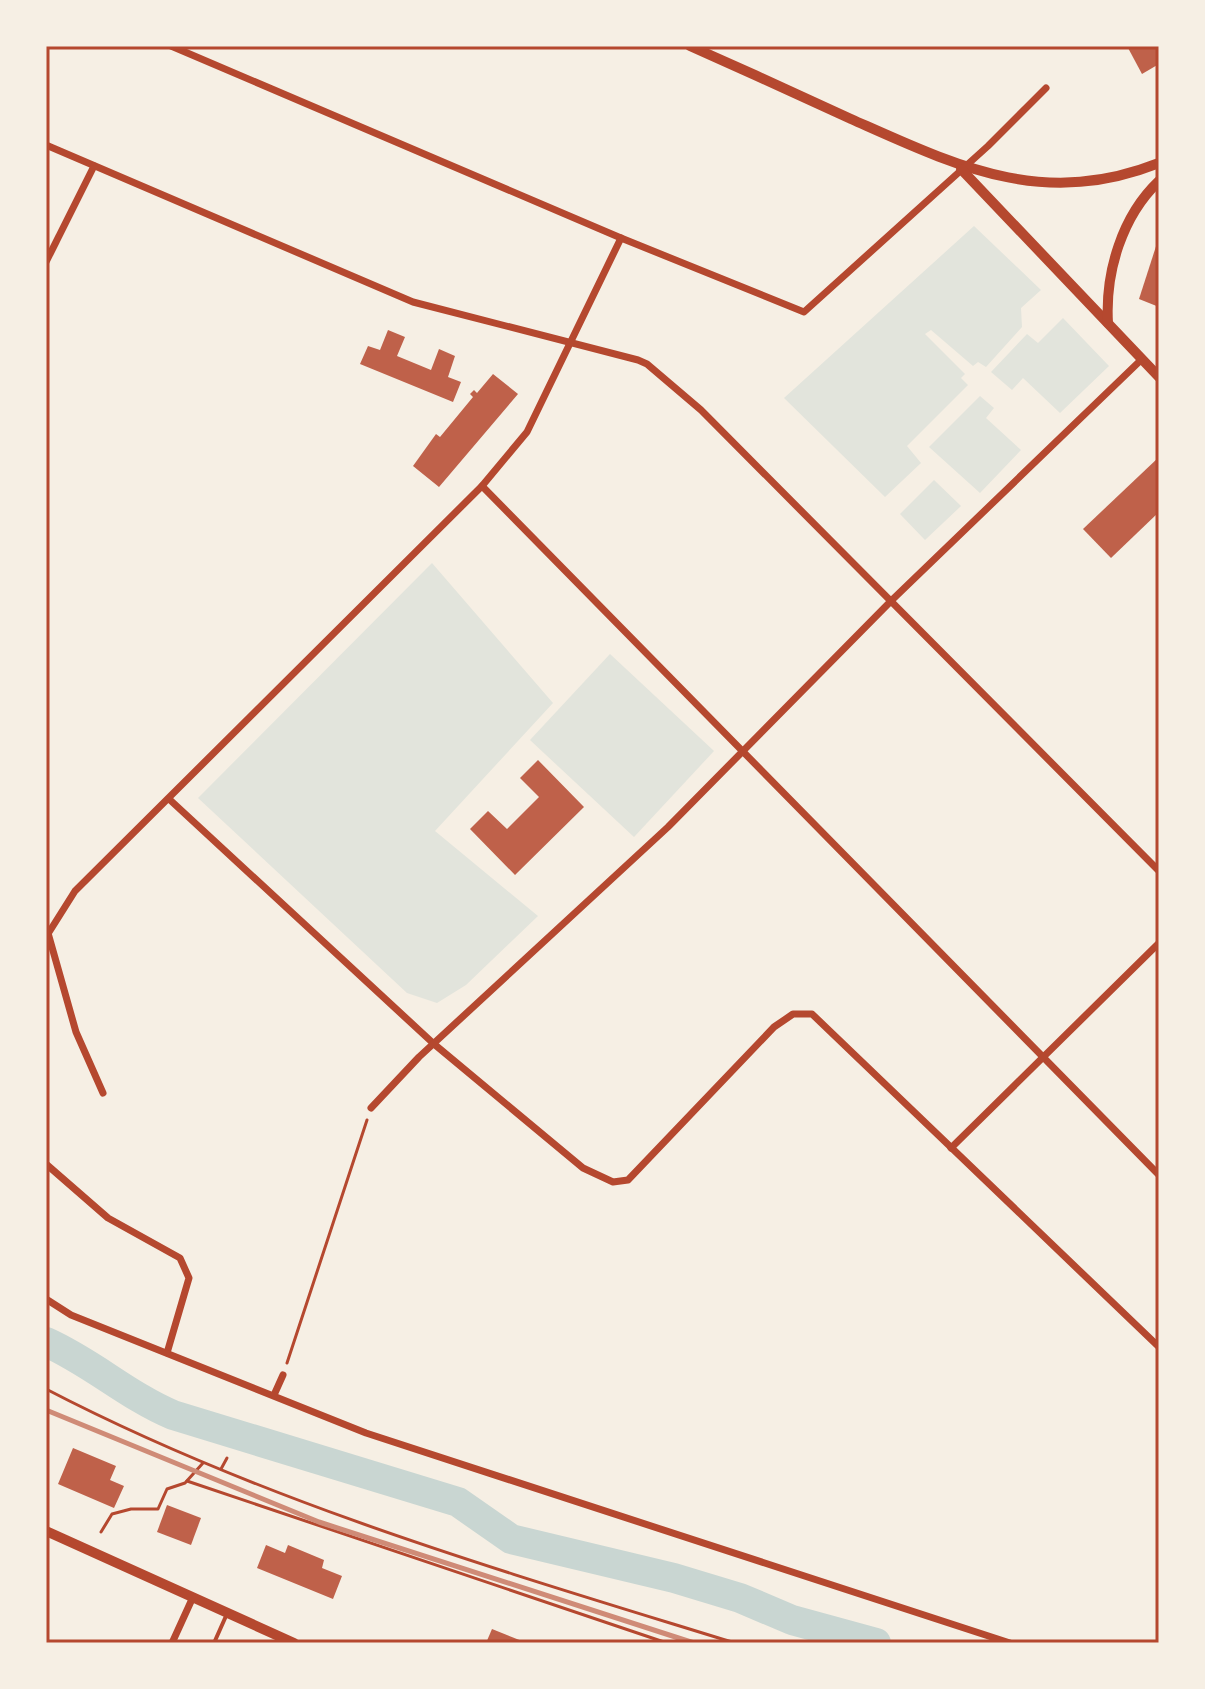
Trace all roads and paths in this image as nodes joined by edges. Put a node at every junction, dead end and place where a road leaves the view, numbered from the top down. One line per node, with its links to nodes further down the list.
1 (171, 46): 9 (street)
2 (690, 46): 7 (main road)
3 (1046, 88): 7 (street)
4 (46, 145): 6 (street)
5 (1159, 163): 7 (main road)
6 (94, 166): 10 (street); 12 (street)
7 (960, 168): 9 (street); 11 (main road)
8 (1159, 181): 11 (main road)
9 (621, 238): 12 (street)
10 (46, 262)
11 (1108, 323): 13 (main road)
12 (570, 341): 15 (street); 16 (street)
13 (1142, 359): 14 (main road); 16 (street)
14 (1159, 377)
15 (482, 486): 17 (street); 18 (street)
16 (892, 600): 17 (street); 19 (street)
17 (742, 752): 24 (street); 25 (street)
18 (169, 799): 21 (street); 24 (street)
19 (1159, 871)
20 (46, 917): 21 (street)
21 (53, 924): 22 (street)
22 (47, 935): 26 (street)
23 (1159, 943): 25 (street)
24 (434, 1044): 27 (street); 28 (street)
25 (1042, 1057): 28 (street); 30 (street)
26 (103, 1093)
27 (371, 1108): 34 (path)
28 (951, 1148): 32 (street)
29 (46, 1164): 33 (street)
30 (1159, 1175)
31 (46, 1299): 33 (street)
32 (1159, 1347)
33 (167, 1353): 36 (street)
34 (283, 1375): 36 (street)
35 (46, 1389): 38 (path)
36 (274, 1395): 50 (street)
37 (227, 1458): 39 (path)
38 (203, 1463): 39 (path); 40 (path)
39 (220, 1470): 49 (path)
40 (187, 1481): 42 (path); 48 (path)
41 (46, 1531): 43 (main road)
42 (101, 1532)
43 (193, 1597): 44 (main road); 45 (street)
44 (227, 1612): 46 (lane); 47 (main road)
45 (172, 1643)
46 (214, 1643)
47 (294, 1643)
48 (667, 1643)
49 (735, 1643)
50 (1010, 1643)

